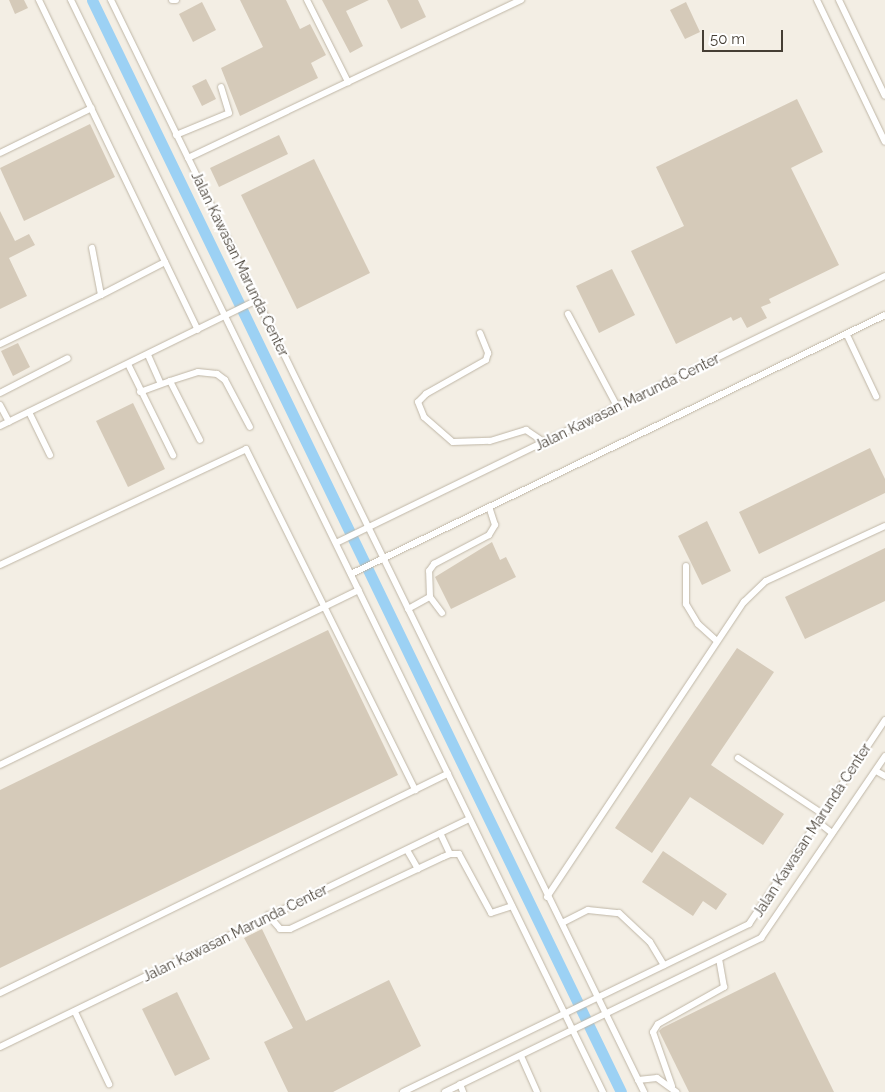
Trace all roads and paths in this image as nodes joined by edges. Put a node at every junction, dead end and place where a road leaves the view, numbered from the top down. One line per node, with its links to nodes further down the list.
1 (39, 0): 11 (lane)
2 (71, 0): 21 (lane)
3 (111, 0): 12 (lane, Jalan Kawasan Marunda Center)
4 (307, 0): 8 (lane)
5 (521, 0): 8 (lane)
6 (817, 0): 13 (lane)
7 (838, 0): 10 (lane)
8 (348, 82): 15 (lane)
9 (221, 87): 12 (lane)
10 (885, 96)
11 (92, 108): 14 (lane); 17 (lane)
12 (176, 134): 15 (lane, Jalan Kawasan Marunda Center)
13 (885, 142)
14 (0, 154)
15 (188, 158): 20 (lane, Jalan Kawasan Marunda Center)
16 (92, 248): 19 (lane)
17 (165, 262): 19 (lane); 24 (lane)
18 (885, 276): 37 (lane, Jalan Kawasan Marunda Center)
19 (101, 296): 27 (lane)
20 (255, 300): 21 (lane); 48 (lane, Jalan Kawasan Marunda Center)
21 (227, 314): 24 (lane); 49 (lane)
22 (568, 314): 37 (lane)
23 (885, 316): 26 (lane)
24 (198, 330): 28 (lane)
25 (480, 333): 43 (lane)
26 (847, 335): 35 (lane); 46 (lane)
27 (0, 344)
28 (148, 355): 30 (lane); 32 (lane)
29 (68, 358): 34 (lane)
30 (128, 364): 33 (lane); 38 (lane)
31 (170, 381): 32 (lane); 41 (lane); 42 (lane)
32 (160, 382): 33 (lane)
33 (140, 392): 45 (lane)
34 (0, 393)
35 (876, 396)
36 (0, 405): 39 (lane)
37 (618, 408): 43 (lane, Jalan Kawasan Marunda Center)
38 (28, 412): 39 (lane); 44 (lane)
39 (9, 422): 40 (lane)
40 (0, 426)
41 (250, 427)
42 (200, 440)
43 (544, 442): 48 (lane, Jalan Kawasan Marunda Center)
44 (50, 455)
45 (172, 455)
46 (489, 507): 50 (lane); 55 (lane)
47 (885, 526): 59 (lane)
48 (366, 528): 49 (lane, Jalan Kawasan Marunda Center); 50 (lane, Jalan Kawasan Marunda Center)
49 (338, 542): 53 (lane)
50 (382, 560): 53 (lane); 57 (lane, Jalan Kawasan Marunda Center)
51 (0, 565): 56 (lane)
52 (686, 566): 59 (lane)
53 (353, 574): 54 (lane)
54 (359, 590): 56 (lane); 65 (lane)
55 (430, 597): 57 (lane); 58 (lane)
56 (326, 607): 63 (lane); 67 (lane)
57 (408, 609): 76 (lane, Jalan Kawasan Marunda Center)
58 (442, 613)
59 (717, 641): 76 (lane)
60 (885, 720): 68 (lane, Jalan Kawasan Marunda Center)
61 (885, 756): 64 (lane, Jalan Kawasan Marunda Center)
62 (738, 758): 68 (lane)
63 (0, 765)
64 (876, 771): 66 (lane); 72 (lane, Jalan Kawasan Marunda Center)
65 (448, 774): 67 (lane); 69 (lane)
66 (885, 776)
67 (415, 790): 82 (lane)
68 (823, 814): 70 (lane, Jalan Kawasan Marunda Center)
69 (469, 819): 71 (lane, Jalan Kawasan Marunda Center); 77 (lane)
70 (818, 822): 72 (lane); 81 (lane, Jalan Kawasan Marunda Center)
71 (440, 833): 73 (lane, Jalan Kawasan Marunda Center); 74 (lane)
72 (832, 833): 80 (lane, Jalan Kawasan Marunda Center)
73 (407, 850): 75 (lane); 78 (lane, Jalan Kawasan Marunda Center)
74 (450, 854): 75 (lane); 77 (lane)
75 (418, 869): 78 (lane)
76 (547, 897): 79 (lane, Jalan Kawasan Marunda Center)
77 (512, 906): 85 (lane)
78 (268, 914): 84 (lane, Jalan Kawasan Marunda Center)
79 (562, 923): 81 (lane); 83 (lane, Jalan Kawasan Marunda Center)
80 (719, 960): 86 (lane, Jalan Kawasan Marunda Center); 93 (lane)
81 (664, 965): 83 (lane, Jalan Kawasan Marunda Center)
82 (0, 993)
83 (594, 999): 85 (lane, Jalan Kawasan Marunda Center); 86 (lane, Jalan Kawasan Marunda Center)
84 (75, 1012): 88 (lane, Jalan Kawasan Marunda Center); 91 (lane)
85 (568, 1012): 87 (lane); 94 (lane, Jalan Kawasan Marunda Center)
86 (604, 1015): 87 (lane, Jalan Kawasan Marunda Center); 90 (lane, Jalan Kawasan Marunda Center)
87 (576, 1029): 89 (lane, Jalan Kawasan Marunda Center); 98 (lane)
88 (0, 1047)
89 (520, 1056): 92 (lane, Jalan Kawasan Marunda Center); 97 (lane)
90 (638, 1080): 93 (lane); 99 (lane, Jalan Kawasan Marunda Center)
91 (109, 1084)
92 (460, 1084): 95 (lane, Jalan Kawasan Marunda Center); 96 (lane)
93 (674, 1089)
94 (403, 1092)
95 (445, 1092)
96 (463, 1092)
97 (537, 1092)
98 (603, 1092)
99 (644, 1092)

